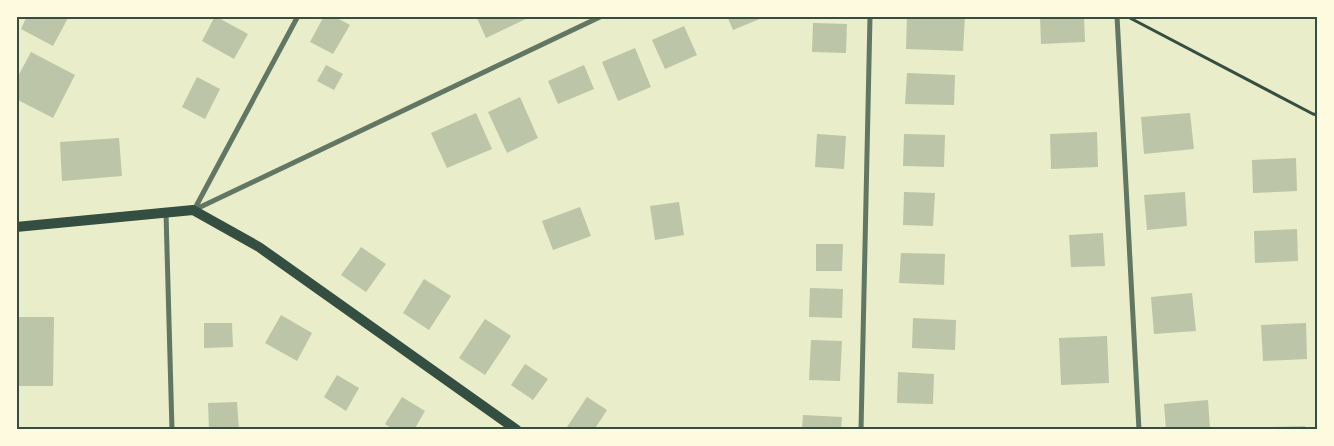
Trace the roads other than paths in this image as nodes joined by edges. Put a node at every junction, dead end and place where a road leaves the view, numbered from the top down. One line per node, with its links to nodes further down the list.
1 (298, 16): 5 (street)
2 (602, 16): 5 (street)
3 (870, 16): 10 (street)
4 (1117, 16): 11 (street)
5 (194, 210): 6 (main road); 9 (main road)
6 (166, 213): 7 (main road); 8 (street)
7 (16, 227)
8 (172, 430)
9 (517, 430)
10 (861, 430)
11 (1139, 430)

